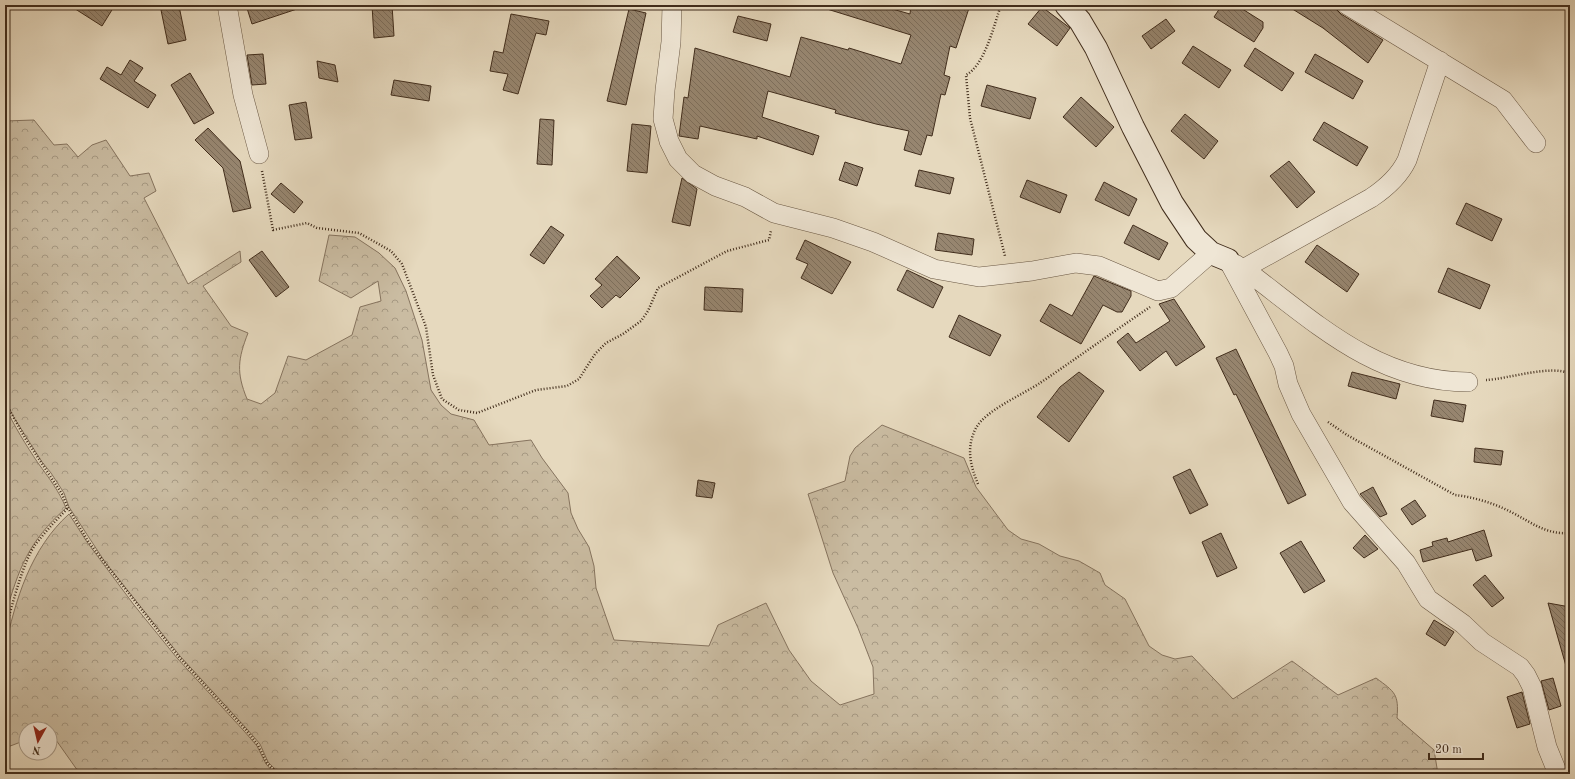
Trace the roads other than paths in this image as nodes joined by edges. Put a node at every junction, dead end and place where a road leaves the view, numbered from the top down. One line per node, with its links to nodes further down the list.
1 (227, 5): 7 (street)
2 (672, 5): 8 (street)
3 (1066, 5): 8 (street)
4 (1347, 5): 5 (street)
5 (1440, 61): 6 (street); 8 (street)
6 (1536, 143)
7 (259, 154)
8 (1228, 261): 9 (street); 10 (street)
9 (1468, 382)
10 (1558, 774)

